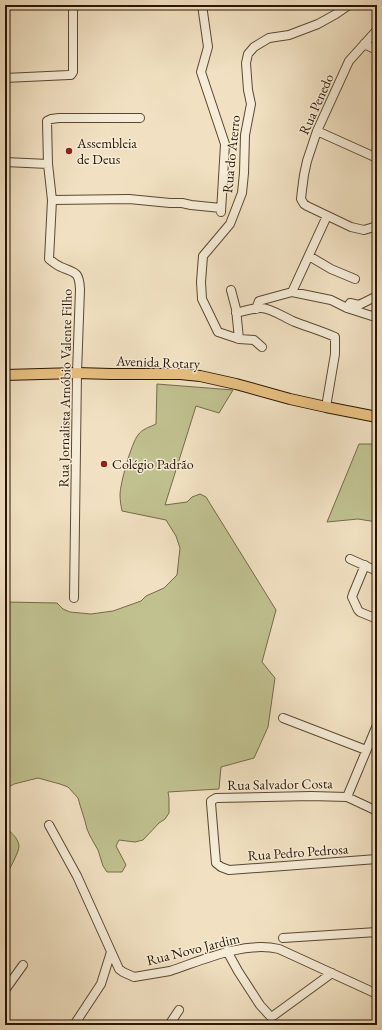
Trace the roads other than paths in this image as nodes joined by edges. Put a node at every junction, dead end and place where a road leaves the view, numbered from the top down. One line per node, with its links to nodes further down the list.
1 (73, 5): 7 (street)
2 (202, 5): 13 (street)
3 (348, 5): 25 (street, Rua do Aterro)
4 (377, 30): 5 (street, Rua Penedo)
5 (364, 44): 6 (street); 9 (street, Rua Penedo)
6 (377, 50)
7 (5, 78)
8 (140, 118): 12 (street, Rua Jornalista Arnóbio Valente Filho)
9 (317, 131): 10 (street); 14 (street, Rua Penedo)
10 (377, 158)
11 (5, 162): 12 (street)
12 (48, 164): 13 (street, Rua Jornalista Arnóbio Valente Filho)
13 (52, 200): 27 (street, Rua Jornalista Arnóbio Valente Filho)
14 (327, 216): 15 (street); 16 (street)
15 (377, 226)
16 (309, 256): 17 (street); 19 (street)
17 (355, 279)
18 (231, 290): 23 (street)
19 (292, 292): 21 (street); 22 (street)
20 (377, 296): 21 (street)
21 (347, 308): 24 (street)
22 (256, 309): 23 (street); 29 (street)
23 (236, 313): 25 (street)
24 (377, 313)
25 (238, 339): 26 (street, Rua do Aterro)
26 (262, 347)
27 (78, 373): 28 (main road, Avenida Rotary); 29 (main road, Avenida Rotary); 34 (street, Rua Jornalista Arnóbio Valente Filho)
28 (5, 375)
29 (326, 407): 30 (main road, Avenida Rotary)
30 (377, 417)
31 (350, 559): 32 (street)
32 (365, 565): 33 (street); 35 (street)
33 (377, 571)
34 (74, 598)
35 (377, 619)
36 (283, 718): 38 (street)
37 (377, 725): 38 (street)
38 (366, 750): 39 (street)
39 (347, 797): 40 (street); 43 (street, Rua Salvador Costa)
40 (377, 810)
41 (49, 825): 46 (street, Rua Novo Jardim)
42 (377, 859): 43 (street, Rua Pedro Pedrosa)
43 (221, 867)
44 (377, 932): 45 (street)
45 (283, 938)
46 (111, 952): 47 (street, Rua Novo Jardim); 53 (street)
47 (226, 952): 49 (street, Rua Novo Jardim); 49 (street)
48 (23, 964): 50 (street)
49 (332, 973): 51 (street, Rua Novo Jardim)
50 (5, 990)
51 (377, 994)
52 (179, 1010): 54 (street)
53 (74, 1025)
54 (169, 1025)

